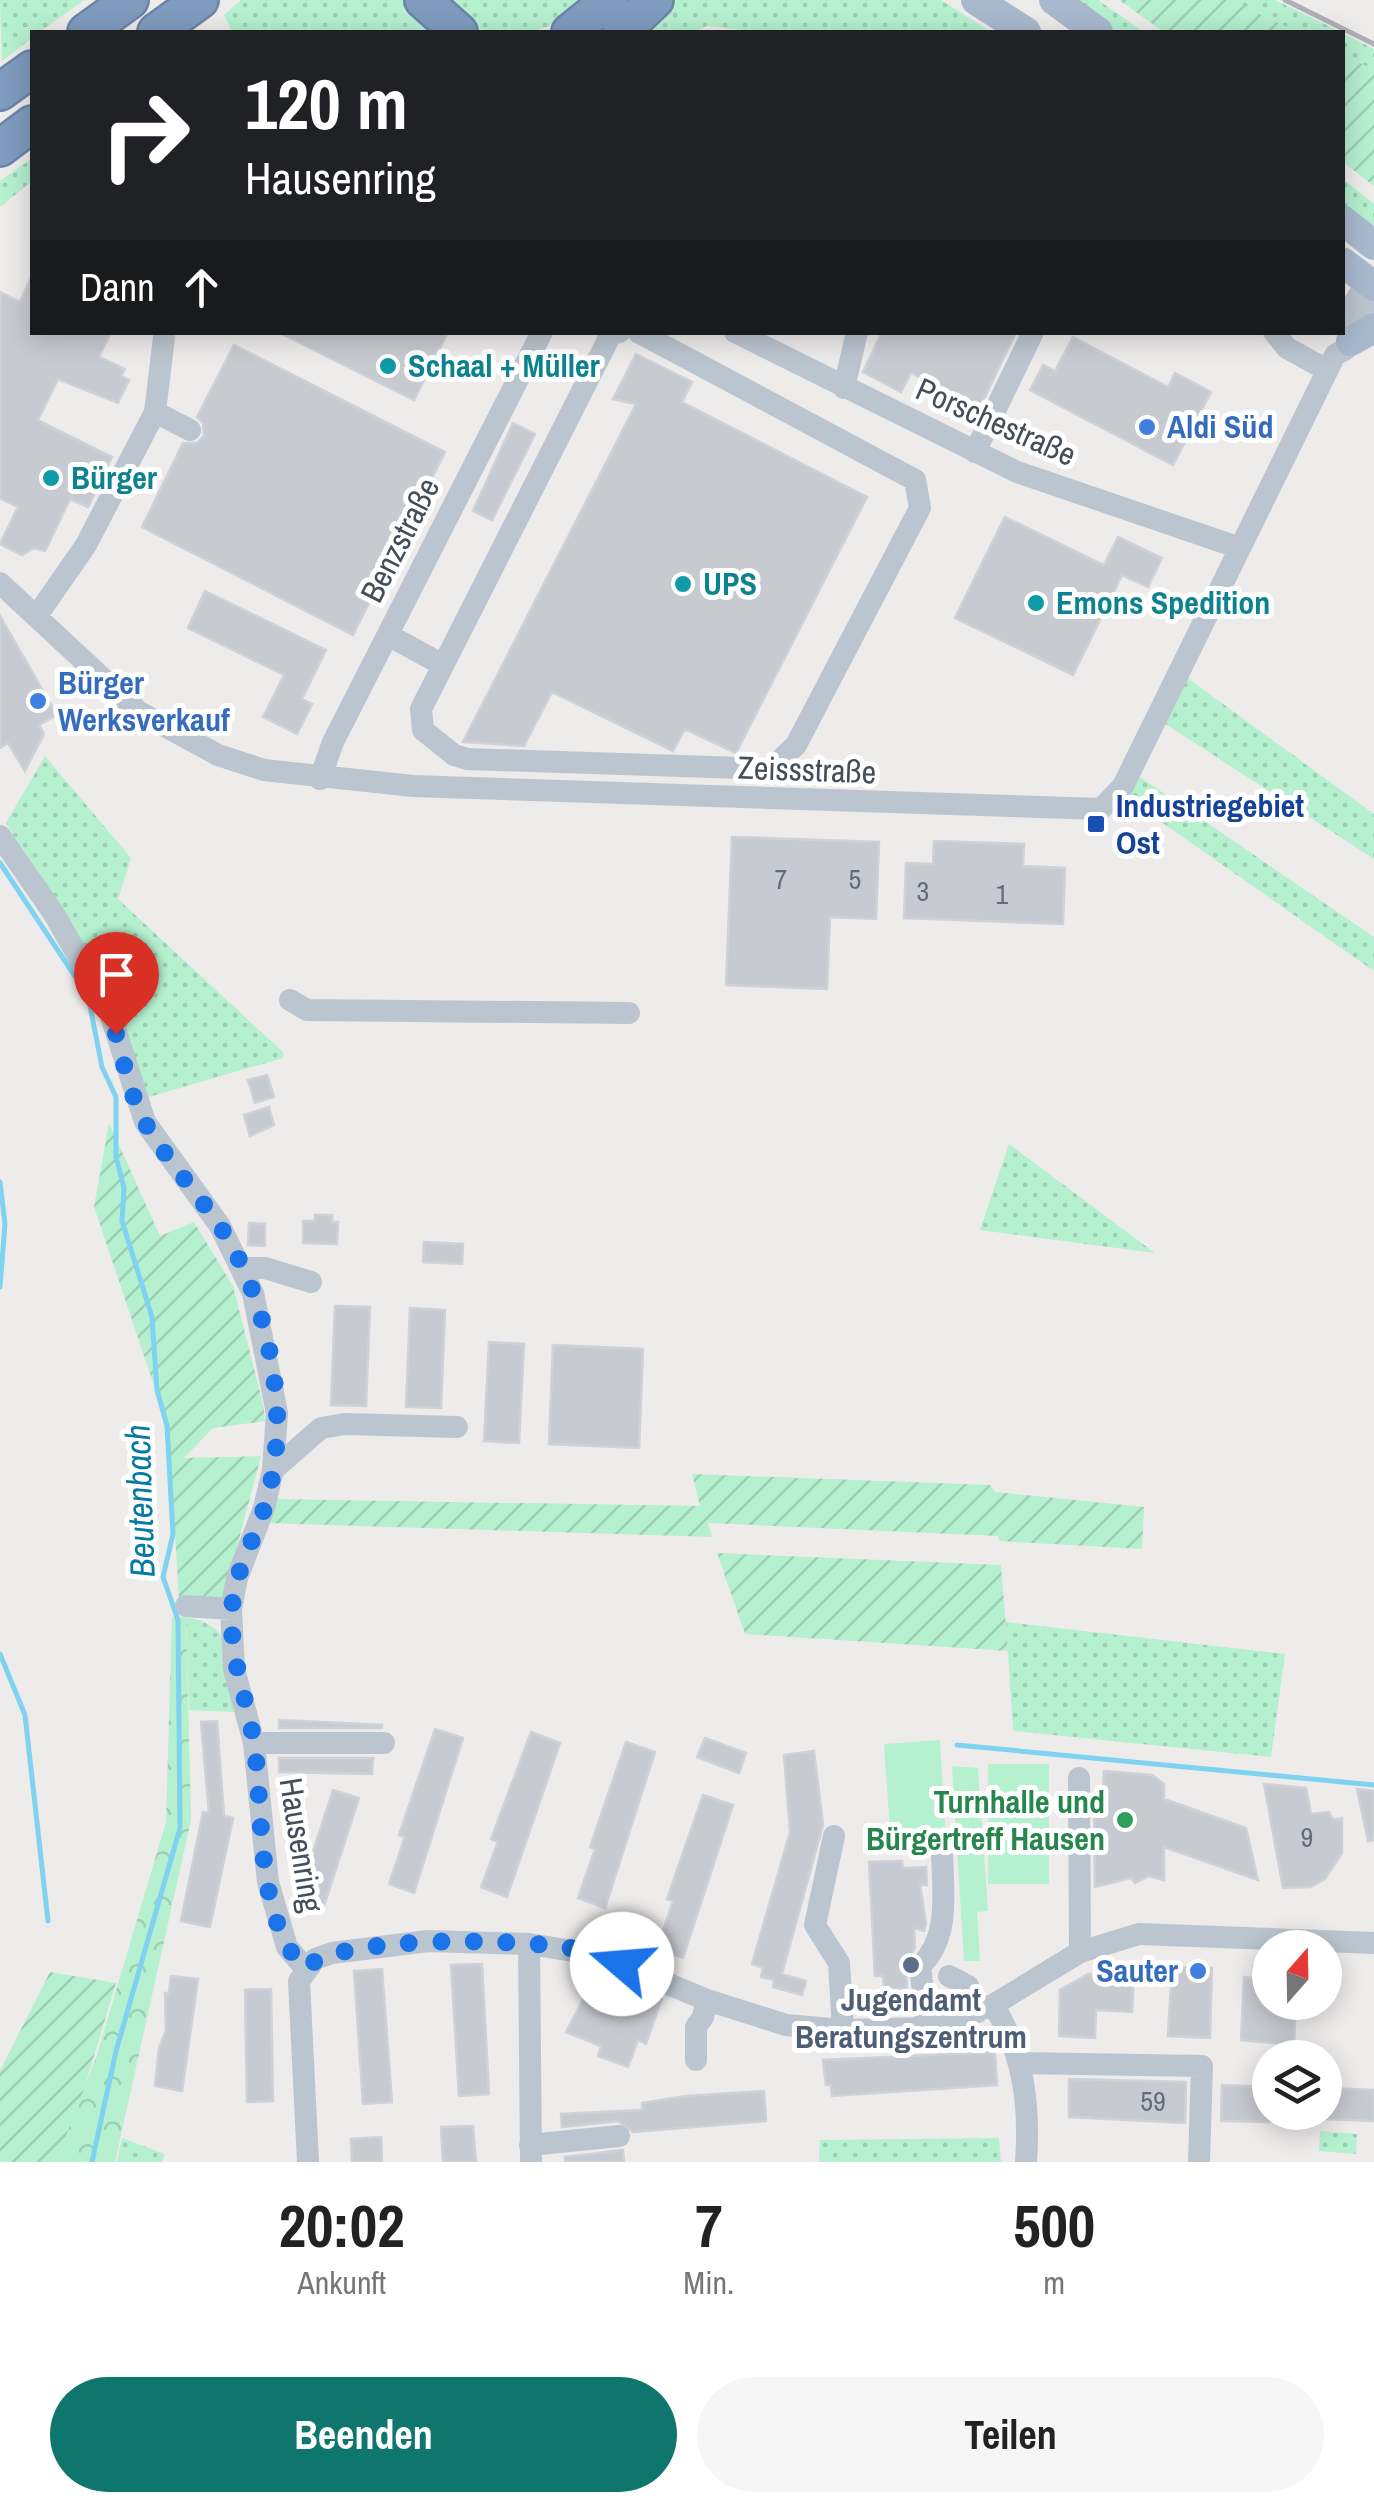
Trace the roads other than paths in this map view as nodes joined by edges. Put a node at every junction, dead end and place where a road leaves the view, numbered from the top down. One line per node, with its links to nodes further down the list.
1 (130, 0): 8 (highway)
2 (200, 0): 9 (highway)
3 (422, 0): 10 (highway)
4 (610, 0): 11 (highway)
5 (655, 0): 12 (highway)
6 (976, 0): 13 (main road)
7 (1054, 0): 14 (main road)
8 (89, 30)
9 (159, 30)
10 (457, 30)
11 (572, 30)
12 (623, 30)
13 (1023, 30)
14 (1095, 30)
15 (30, 70): 16 (highway)
16 (0, 92)
17 (30, 126): 18 (highway)
18 (0, 148)
19 (1345, 222): 20 (main road)
20 (1374, 245)
21 (1345, 264): 22 (main road)
22 (1374, 288): 24 (street, Zeissstraße)
23 (1374, 307): 33 (street, Zeissstraße)
24 (1345, 334)
25 (540, 335): 41 (street, Benzstraße)
26 (610, 335): 42 (street)
27 (644, 335): 42 (street)
28 (741, 335): 34 (street, Porschestraße)
29 (857, 335): 34 (street)
30 (1033, 335): 37 (street)
31 (1276, 335): 33 (street)
32 (164, 337): 35 (street)
33 (1344, 337): 38 (street, Zeissstraße)
34 (844, 388): 37 (street, Porschestraße)
35 (156, 412): 36 (street); 40 (street)
36 (190, 430)
37 (976, 452): 38 (street, Porschestraße)
38 (1240, 548): 43 (street, Zeissstraße)
39 (0, 583): 40 (street, Zeissstraße)
40 (38, 614): 43 (street, Zeissstraße)
41 (388, 635): 42 (street); 43 (street, Benzstraße)
42 (443, 665)
43 (320, 780)
44 (0, 836): 47 (street, Hausenring)
45 (290, 1000): 46 (street)
46 (629, 1013)
47 (244, 1268): 48 (street); 50 (street, Hausenring)
48 (311, 1282)
49 (457, 1428): 50 (street)
50 (273, 1470): 52 (street, Hausenring)
51 (186, 1606): 52 (street)
52 (232, 1610): 53 (street, Hausenring)
53 (252, 1734): 54 (street); 61 (street, Hausenring)
54 (384, 1744)
55 (1079, 1778): 60 (street)
56 (834, 1836): 66 (street)
57 (942, 1848): 65 (street)
58 (1374, 1943): 60 (street, Hausenring)
59 (529, 1944): 61 (street, Hausenring); 63 (street, Hausenring); 70 (street)
60 (1080, 1952): 64 (street, Hausenring)
61 (305, 1968): 71 (street)
62 (949, 1976): 64 (street)
63 (707, 2000): 66 (street, Hausenring); 67 (street)
64 (986, 2009): 65 (street, Hausenring); 68 (street)
65 (926, 2028): 66 (street, Hausenring)
66 (843, 2030)
67 (696, 2060)
68 (1020, 2063): 72 (street); 73 (street)
69 (619, 2136): 70 (street)
70 (530, 2153)
71 (308, 2162)
72 (1026, 2162)
73 (1199, 2162)

